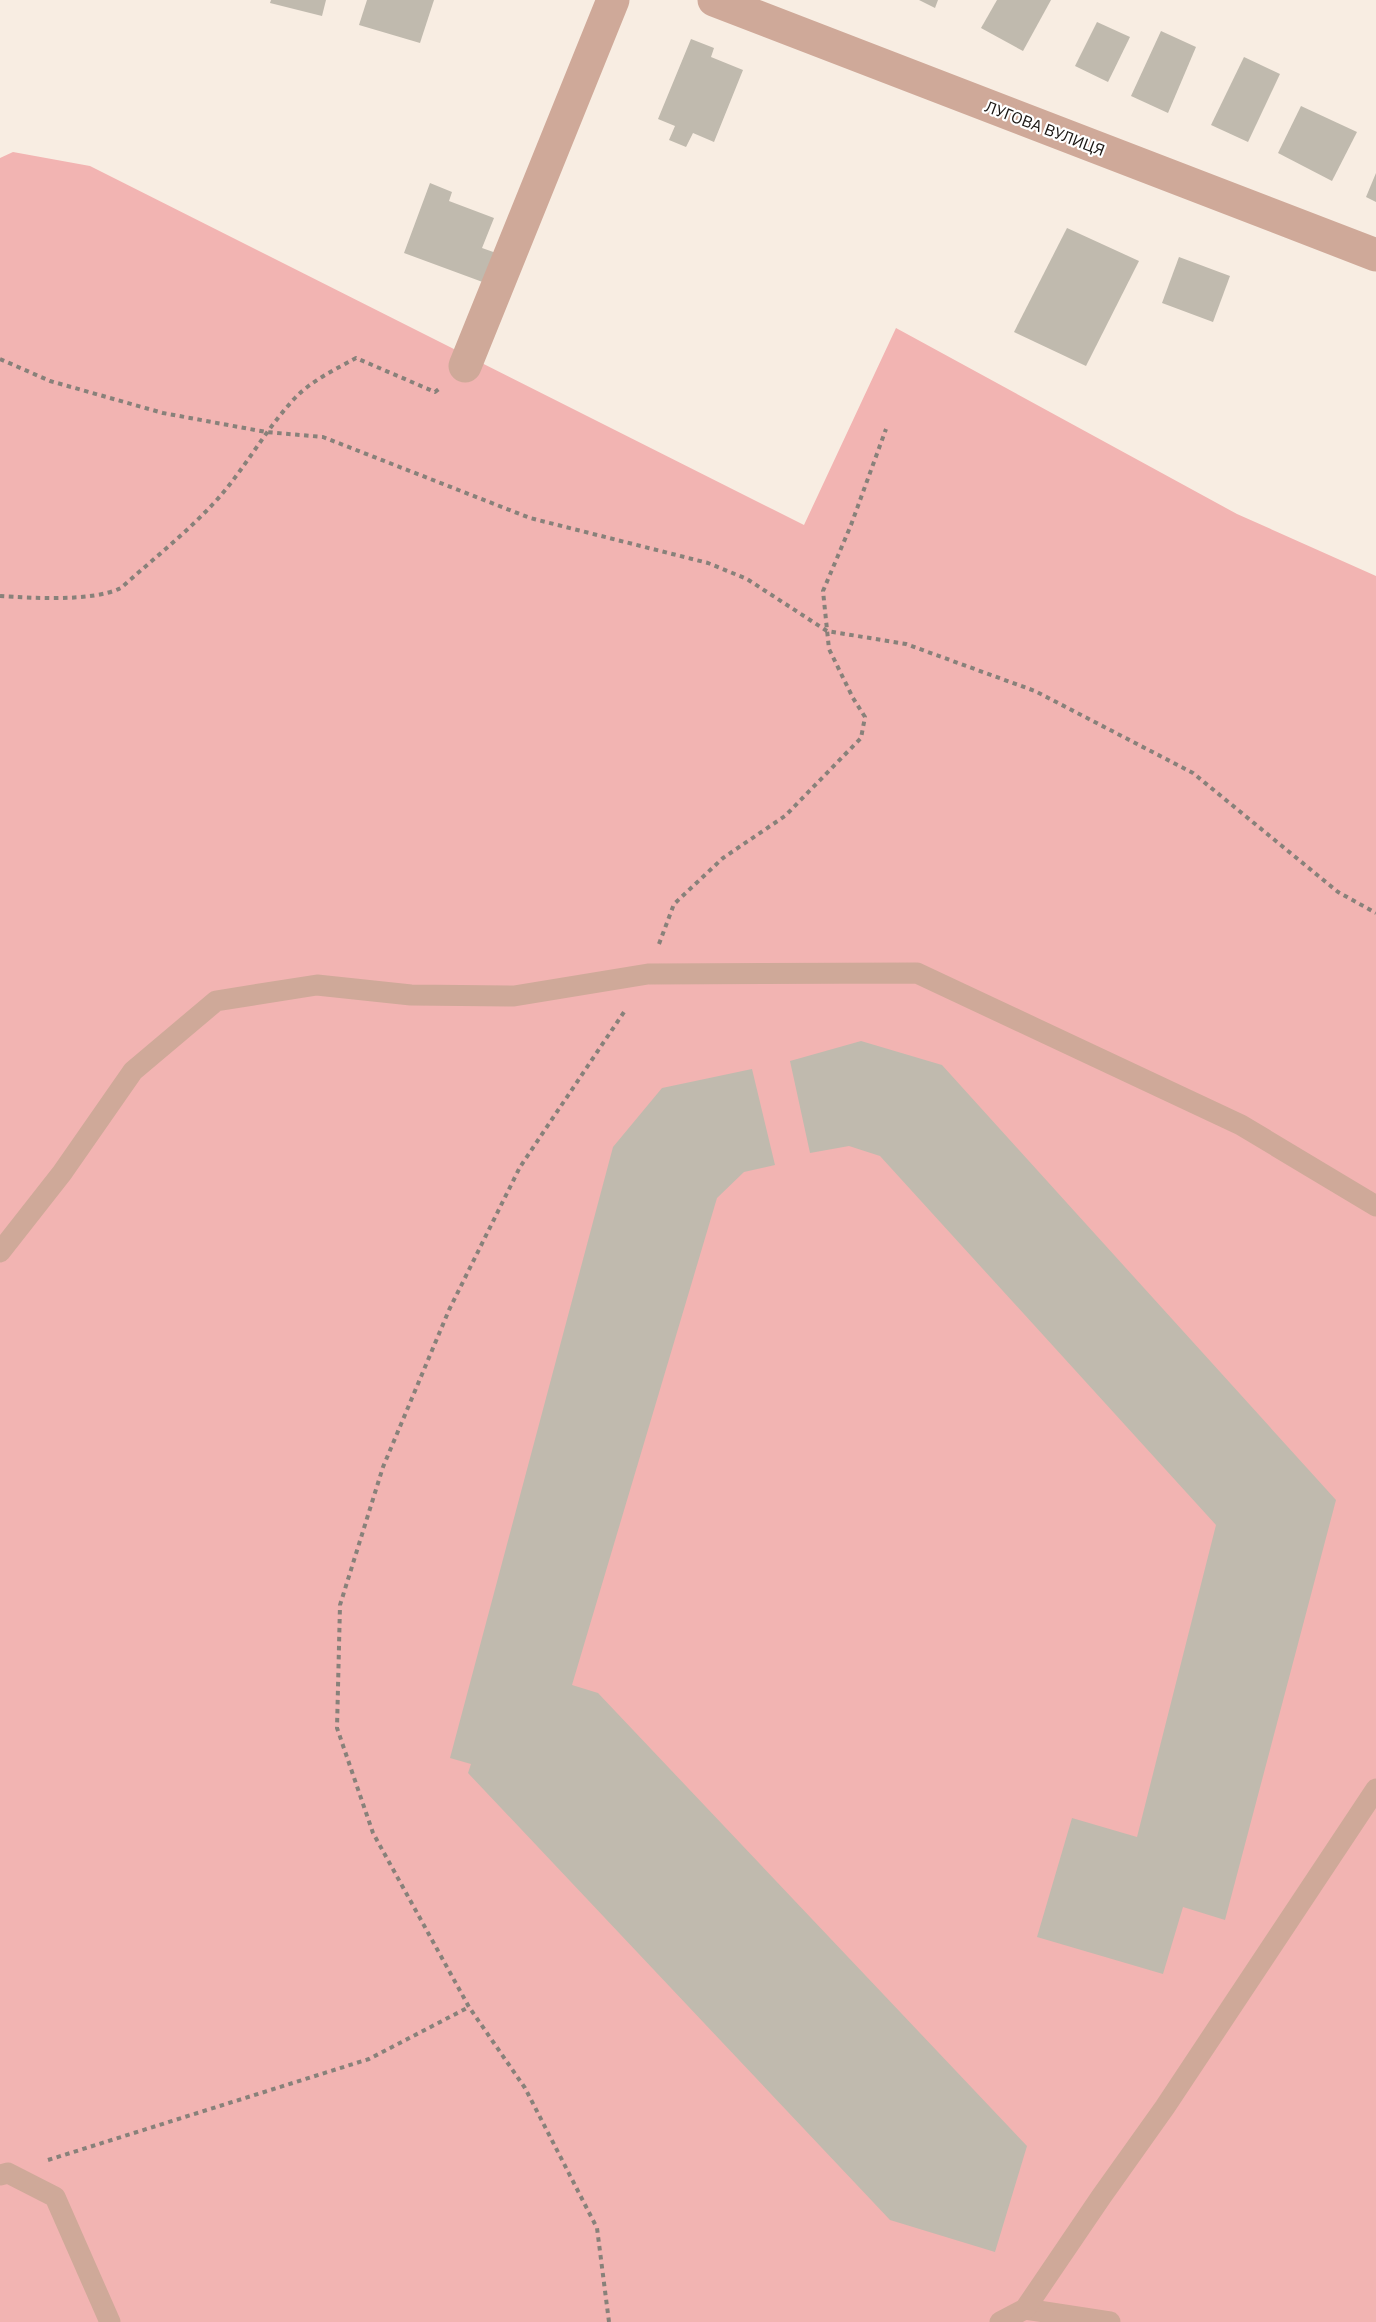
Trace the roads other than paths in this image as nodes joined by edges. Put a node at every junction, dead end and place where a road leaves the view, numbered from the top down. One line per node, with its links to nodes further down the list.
1 (613, 0): 4 (street)
2 (714, 0): 3 (street, ЛУГОВА ВУЛИЦЯ)
3 (1376, 255)
4 (465, 366)
5 (1376, 1206): 6 (lane)
6 (0, 1252)
7 (1376, 1790): 9 (lane)
8 (4, 2174): 10 (lane)
9 (1025, 2309): 11 (lane); 12 (lane)
10 (110, 2322)
11 (1000, 2322)
12 (1110, 2322)

